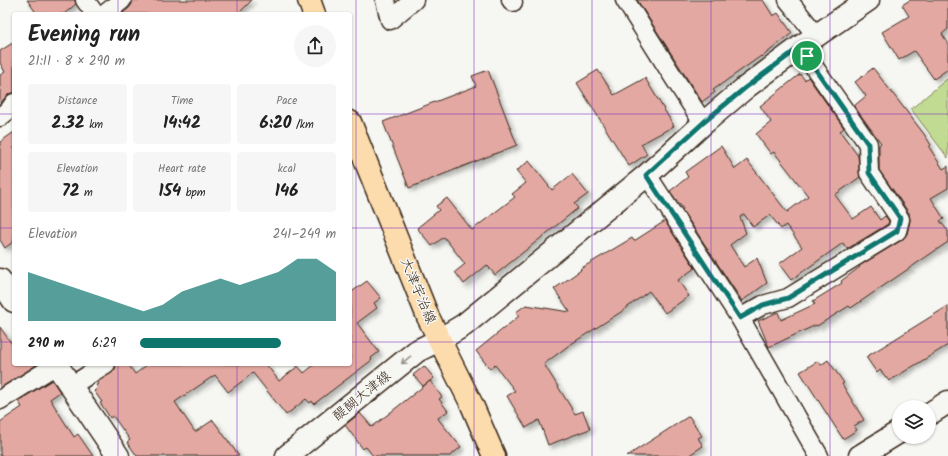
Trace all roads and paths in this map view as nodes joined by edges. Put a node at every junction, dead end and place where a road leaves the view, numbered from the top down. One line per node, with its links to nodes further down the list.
1 (86, 0): 9 (street)
2 (122, 0): 10 (street)
3 (309, 0): 11 (main road)
4 (385, 0): 5 (street)
5 (414, 0)
6 (625, 0): 15 (street)
7 (788, 0): 12 (street)
8 (855, 3): 12 (street, 醍醐大津線)
9 (94, 12)
10 (107, 12)
11 (313, 12)
12 (808, 41): 15 (street, 醍醐大津線); 20 (street)
13 (12, 106): 14 (street)
14 (0, 117)
15 (704, 122): 17 (street, 醍醐大津線)
16 (352, 127): 21 (main road, 大津宇治線)
17 (646, 175): 20 (street); 21 (street, 醍醐大津線)
18 (0, 280): 19 (street)
19 (12, 298)
20 (740, 318): 33 (street)
21 (439, 340): 31 (street, 醍醐大津線, one-way to 31); 32 (main road, 大津宇治線)
22 (53, 366): 26 (street)
23 (57, 366): 25 (street)
24 (103, 366): 25 (street)
25 (71, 386): 30 (street)
26 (0, 400)
27 (948, 402): 28 (street)
28 (936, 410)
29 (892, 436): 34 (street)
30 (118, 456)
31 (287, 456)
32 (494, 456)
33 (819, 456)
34 (860, 456)

